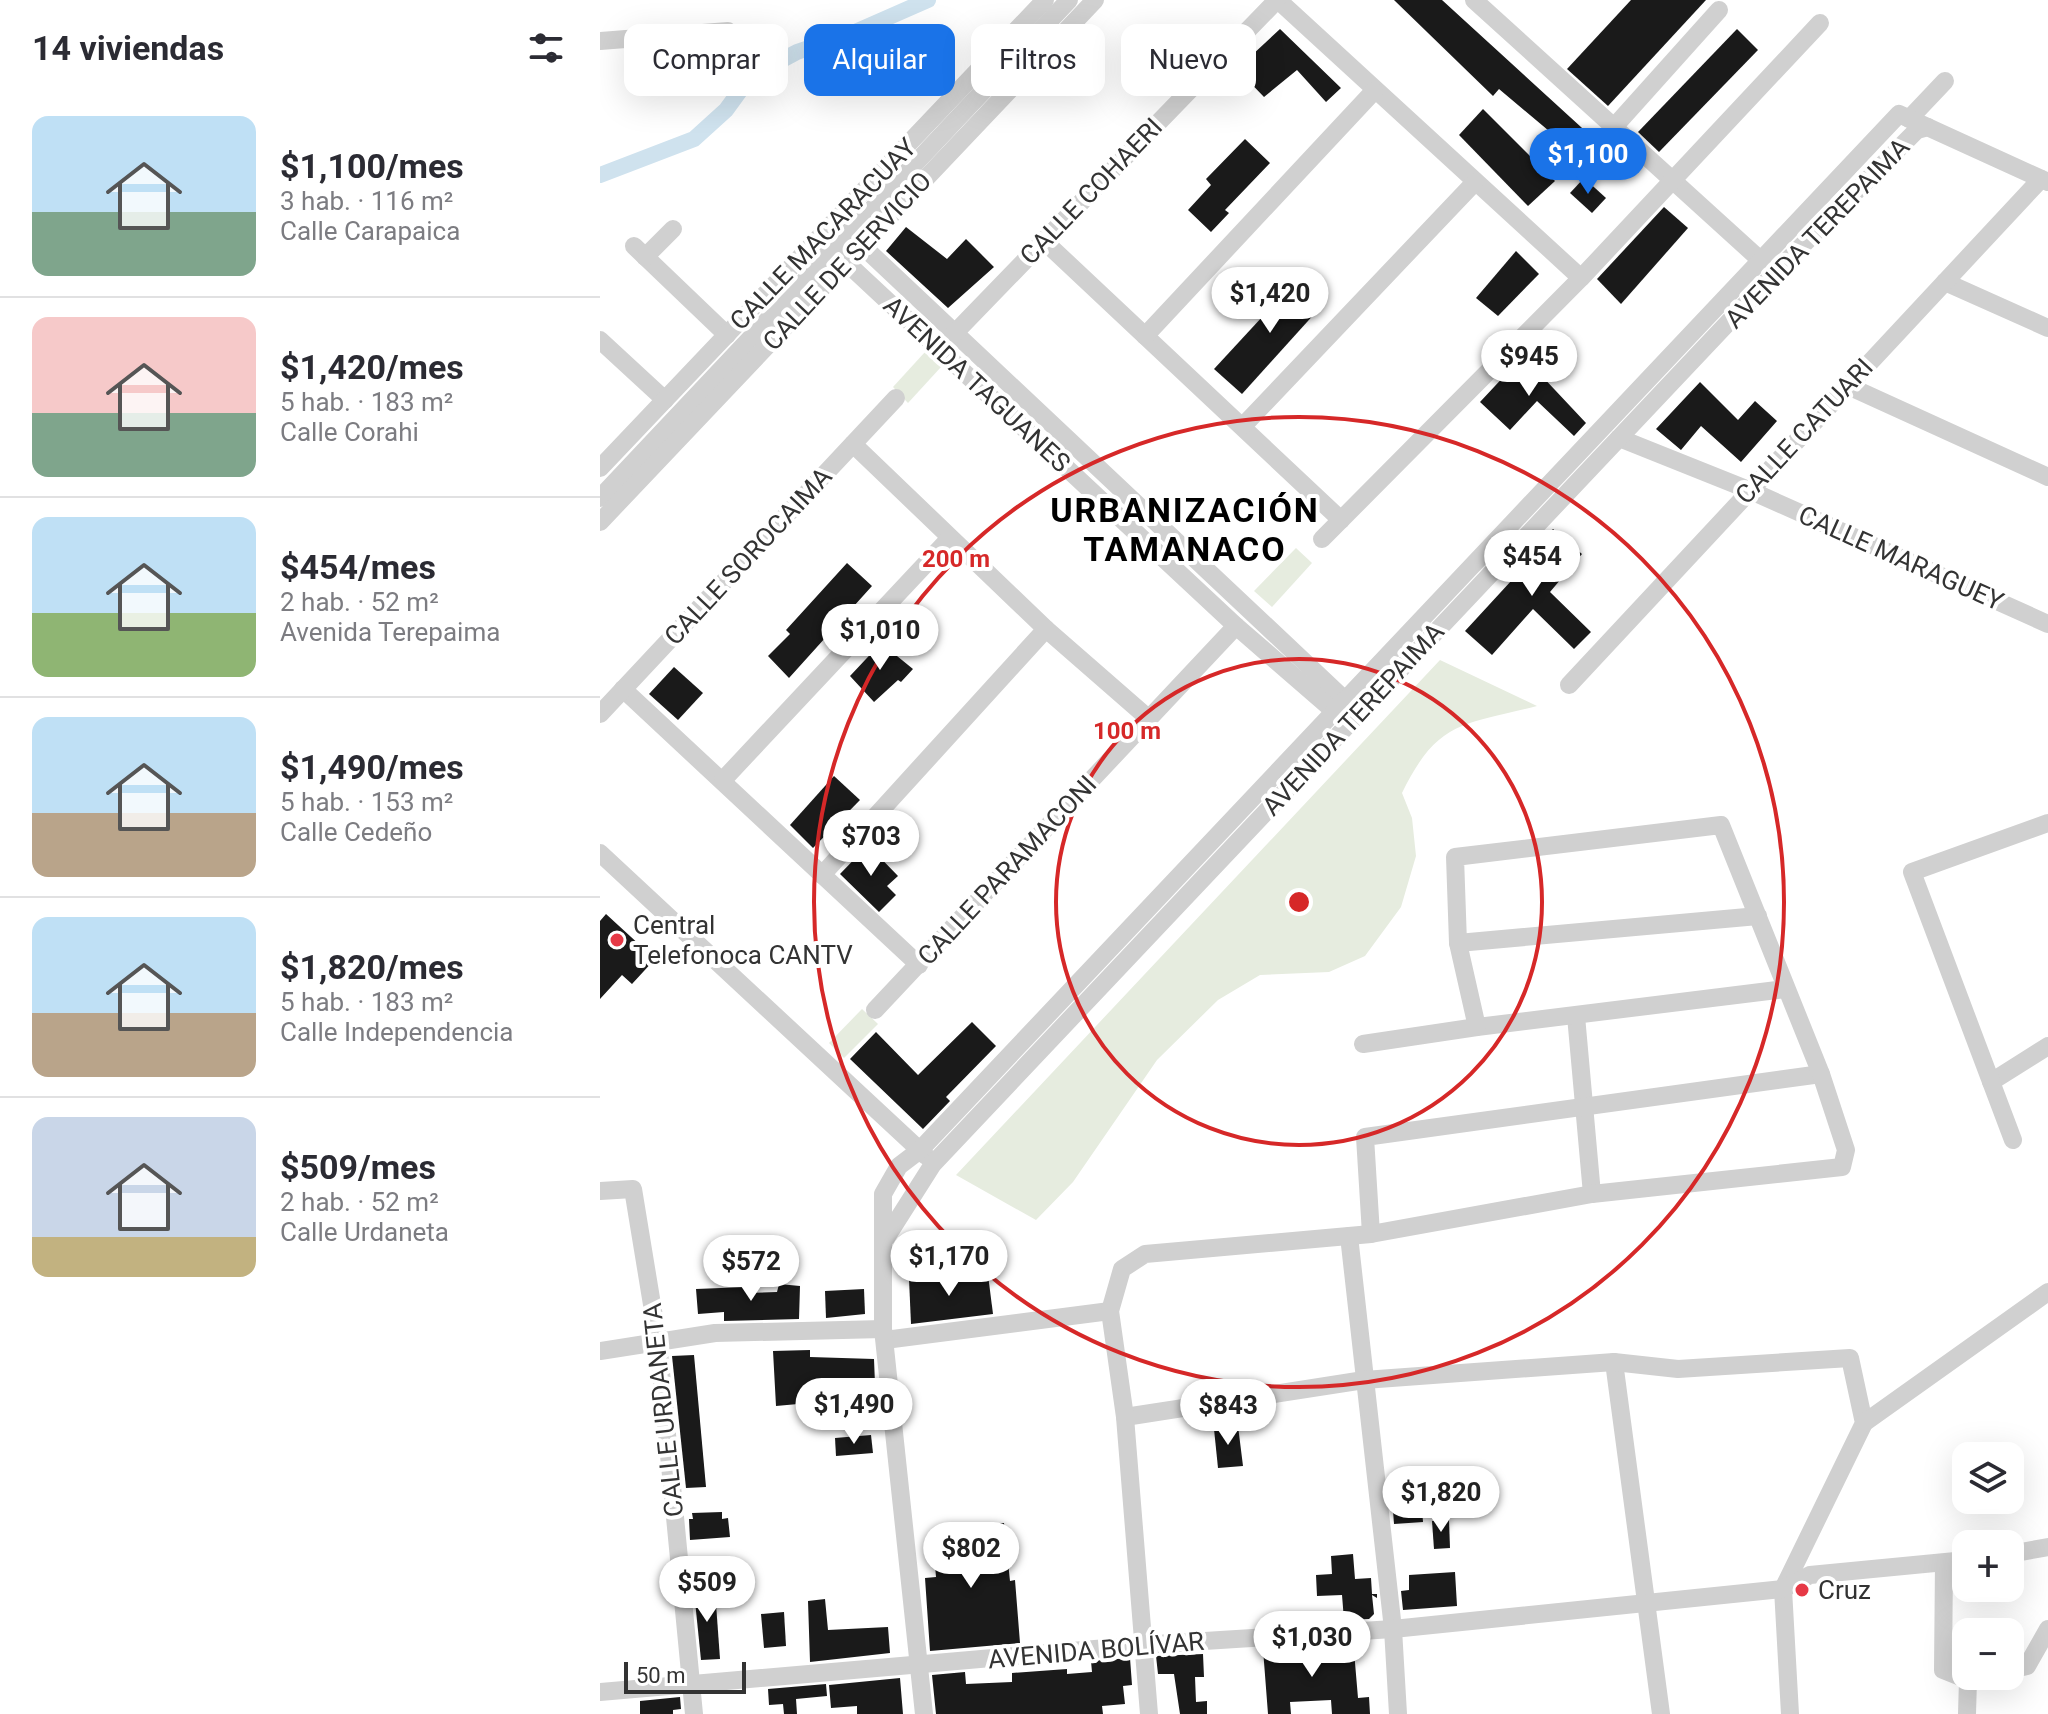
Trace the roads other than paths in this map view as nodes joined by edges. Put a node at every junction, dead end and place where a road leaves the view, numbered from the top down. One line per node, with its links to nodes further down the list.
1 (1045, 0): 19 (street, CALLE MACARACUAY)
2 (1069, 0): 19 (street, CALLE MACARACUAY)
3 (1095, 0): 19 (street, CALLE DE SERVICIO)
4 (1277, 0): 11 (street); 20 (street, CALLE COHAERI)
5 (1474, 0): 13 (street)
6 (1719, 10): 13 (street)
7 (1820, 23): 15 (street)
8 (624, 39): 9 (street)
9 (600, 41)
10 (1945, 81): 12 (street)
11 (1374, 91): 17 (street); 29 (street)
12 (1909, 119): 14 (street, AVENIDA TEREPAIMA); 22 (street, AVENIDA TEREPAIMA)
13 (1614, 127): 15 (street)
14 (1928, 127): 16 (street); 23 (street, AVENIDA TEREPAIMA)
15 (1673, 180): 22 (street); 24 (street)
16 (2045, 180): 25 (street, CALLE CATUARI)
17 (1475, 182): 24 (street); 35 (street)
18 (673, 229): 28 (street)
19 (848, 233): 21 (street, CALLE MACARACUAY); 21 (street, CALLE DE SERVICIO); 27 (street, AVENIDA TAGUANES)
20 (1043, 240): 27 (street, CALLE COHAERI); 29 (street)
21 (833, 250): 28 (street, CALLE MACARACUAY); 31 (street, AVENIDA TAGUANES); 41 (street, CALLE MACARACUAY); 43 (street, CALLE DE SERVICIO)
22 (1760, 259): 23 (street); 51 (street, AVENIDA TEREPAIMA)
23 (1775, 273): 36 (street, AVENIDA TEREPAIMA)
24 (1581, 278): 42 (street)
25 (1945, 282): 26 (street); 32 (street, CALLE CATUARI)
26 (2048, 328)
27 (955, 333): 31 (street, CALLE COHAERI); 51 (street, AVENIDA TAGUANES)
28 (727, 335): 34 (street, CALLE MACARACUAY)
29 (1145, 336): 35 (street)
30 (600, 340): 34 (street)
31 (940, 348): 47 (street, AVENIDA TAGUANES)
32 (1846, 385): 39 (street); 40 (street, CALLE CATUARI)
33 (896, 398): 37 (street, CALLE SOROCAIMA)
34 (665, 400): 38 (street, CALLE MACARACUAY)
35 (1244, 425): 42 (street)
36 (1619, 438): 40 (street, CALLE MARAGUEY); 51 (street, AVENIDA TEREPAIMA)
37 (853, 444): 44 (street); 50 (street, CALLE SOROCAIMA)
38 (600, 468)
39 (2048, 477)
40 (1749, 490): 46 (street, CALLE MARAGUEY); 49 (street, CALLE CATUARI)
41 (600, 498)
42 (1341, 520): 45 (street)
43 (600, 522)
44 (949, 539): 48 (street); 54 (street)
45 (1322, 539)
46 (2048, 624)
47 (1236, 626): 51 (street, AVENIDA TAGUANES); 53 (street, CALLE PARAMACONI)
48 (1046, 629): 53 (street); 57 (street)
49 (1569, 685)
50 (623, 689): 52 (street, CALLE SOROCAIMA); 54 (street)
51 (1343, 712): 71 (street, AVENIDA TEREPAIMA)
52 (600, 714)
53 (1148, 718): 60 (street, CALLE PARAMACONI)
54 (723, 780): 57 (street)
55 (2048, 823): 68 (street)
56 (600, 853): 71 (street)
57 (822, 875): 60 (street)
58 (1758, 916): 59 (street); 59 (street); 61 (street)
59 (1458, 943): 64 (street)
60 (919, 965): 62 (street, CALLE PARAMACONI)
61 (1785, 989): 63 (street); 67 (street)
62 (875, 1010)
63 (1576, 1016): 64 (street); 69 (street)
64 (1477, 1027): 65 (street)
65 (1363, 1044)
66 (2048, 1046): 68 (street)
67 (1821, 1074): 69 (street); 73 (street)
68 (1991, 1082): 70 (street)
69 (1581, 1107): 73 (street); 74 (street)
70 (2013, 1140)
71 (926, 1157): 76 (street, AVENIDA TEREPAIMA); 76 (street)
72 (600, 1191): 80 (street, CALLE URDANETA)
73 (1592, 1194): 74 (street)
74 (1371, 1234): 75 (street)
75 (1349, 1236): 78 (street); 83 (street)
76 (886, 1238): 79 (street)
77 (2048, 1292): 85 (street)
78 (1110, 1311): 79 (street); 84 (street)
79 (884, 1335): 80 (street); 95 (street)
80 (658, 1341): 81 (street); 98 (street, CALLE URDANETA)
81 (600, 1351)
82 (1614, 1362): 83 (street); 85 (street); 91 (street)
83 (1364, 1380): 84 (street); 92 (street)
84 (1125, 1417): 94 (street)
85 (1864, 1423): 90 (street)
86 (2048, 1547): 87 (street)
87 (2024, 1551)
88 (1952, 1562): 89 (street, AVENIDA BOLÍVAR)
89 (1944, 1563): 90 (street, AVENIDA BOLÍVAR); 97 (street)
90 (1783, 1589): 91 (street, AVENIDA BOLÍVAR); 106 (street)
91 (1648, 1601): 92 (street, AVENIDA BOLÍVAR); 105 (street)
92 (1393, 1629): 94 (street, AVENIDA BOLÍVAR); 104 (street)
93 (2048, 1629): 96 (street)
94 (1141, 1645): 95 (street, AVENIDA BOLÍVAR); 103 (street)
95 (919, 1665): 98 (street, AVENIDA BOLÍVAR); 102 (street)
96 (2024, 1667)
97 (1952, 1672)
98 (691, 1686): 100 (street, AVENIDA BOLÍVAR); 101 (street, CALLE URDANETA)
99 (1974, 1690): 107 (street)
100 (600, 1692)
101 (694, 1714)
102 (924, 1714)
103 (1149, 1714)
104 (1398, 1714)
105 (1661, 1714)
106 (1790, 1714)
107 (1967, 1714)

